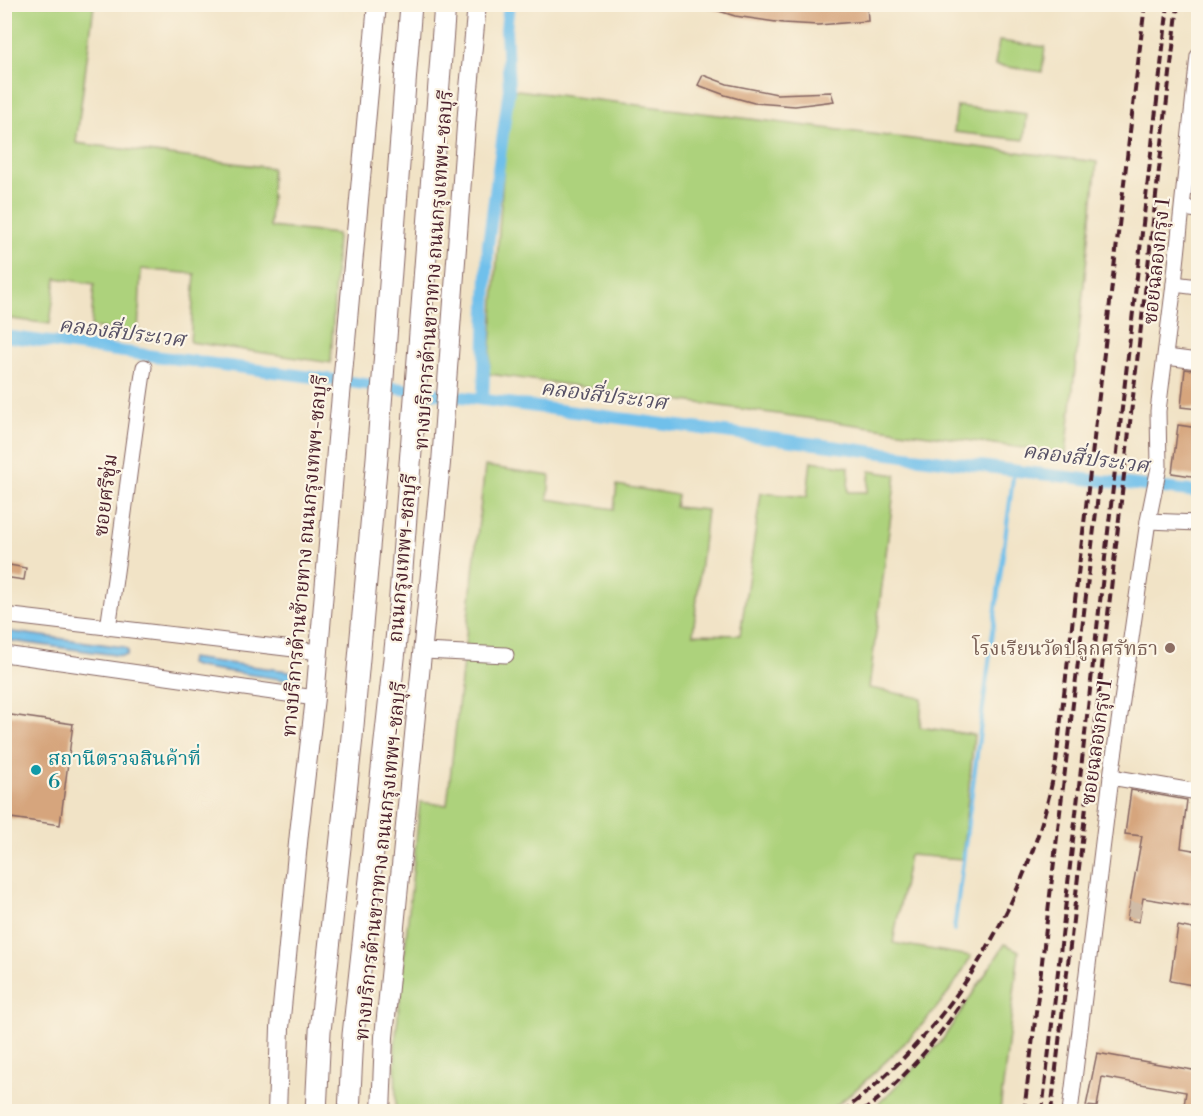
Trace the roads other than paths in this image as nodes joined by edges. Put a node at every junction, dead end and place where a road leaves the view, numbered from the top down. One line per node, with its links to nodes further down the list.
1 (377, 4): 18 (main road, ทางบริการด้านซ้ายทาง ถนนกรุงเทพฯ-ชลบุรี)
2 (411, 4): 26 (highway, ถนนกรุงเทพฯ-ชลบุรี)
3 (445, 4): 27 (highway, ถนนกรุงเทพฯ-ชลบุรี)
4 (477, 4): 19 (main road, ทางบริการด้านขวาทาง ถนนกรุงเทพฯ-ชลบุรี)
5 (1198, 56): 6 (street, ซอยฉลองกรุง 1)
6 (1194, 141): 7 (street, ซอยฉลองกรุง 1)
7 (1183, 208): 8 (street); 9 (street, ซอยฉลองกรุง 1)
8 (1198, 210)
9 (1174, 284): 10 (street); 11 (street, ซอยฉลองกรุง 1)
10 (1198, 287)
11 (1166, 357): 12 (street); 14 (street, ซอยฉลองกรุง 1)
12 (1198, 361)
13 (144, 367): 17 (street, ซอยศรีชุ่ม)
14 (1148, 521): 15 (street); 23 (street, ซอยฉลองกรุง 1)
15 (1198, 523)
16 (4, 615): 17 (street)
17 (108, 628): 18 (street)
18 (319, 652): 22 (main road, ทางบริการด้านซ้ายทาง ถนนกรุงเทพฯ-ชลบุรี)
19 (431, 652): 21 (street); 28 (main road, ทางบริการด้านขวาทาง ถนนกรุงเทพฯ-ชลบุรี)
20 (4, 654): 22 (street)
21 (506, 655)
22 (315, 698): 25 (main road, ทางบริการด้านซ้ายทาง ถนนกรุงเทพฯ-ชลบุรี)
23 (1111, 777): 24 (street); 29 (street, ซอยฉลองกรุง 1)
24 (1198, 792)
25 (277, 1112)
26 (316, 1112)
27 (349, 1112)
28 (381, 1112)
29 (1070, 1112)

